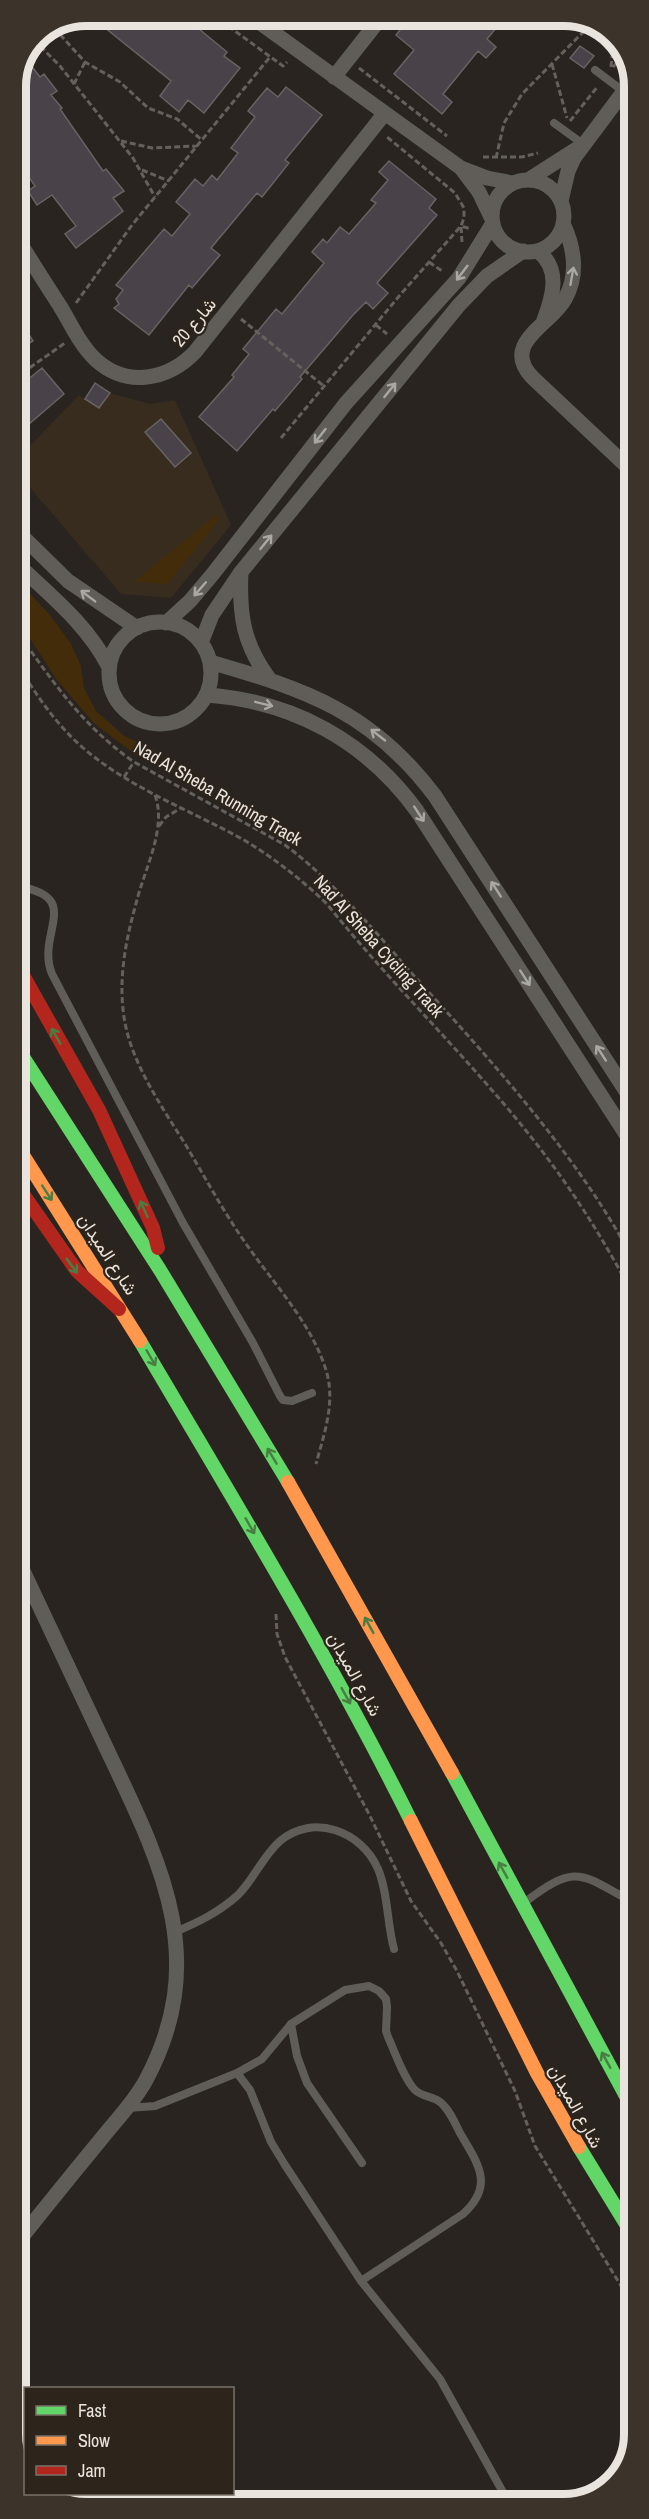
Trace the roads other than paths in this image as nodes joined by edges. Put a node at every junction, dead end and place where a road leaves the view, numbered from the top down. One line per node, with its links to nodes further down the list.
1 (264, 26): 4 (street)
2 (374, 26): 4 (street)
3 (595, 70): 5 (lane)
4 (334, 77): 7 (street)
5 (624, 84)
6 (624, 90): 9 (street)
7 (385, 113): 10 (street); 17 (street, شارع 20)
8 (554, 123): 9 (lane)
9 (583, 144): 11 (street); 12 (street)
10 (461, 168): 11 (street); 13 (street)
11 (520, 182): 12 (street); 13 (street)
12 (561, 201): 14 (street)
13 (493, 221): 16 (street); 19 (street, one-way to 19)
14 (564, 223): 15 (street); 18 (street, one-way to 14)
15 (538, 250): 16 (street); 18 (street)
16 (523, 251): 20 (street, one-way to 16)
17 (26, 252)
18 (544, 320): 21 (street)
19 (346, 403): 20 (street); 25 (street, one-way to 25)
20 (367, 418): 24 (street, one-way to 20)
21 (624, 464)
22 (26, 540): 26 (street, one-way to 22)
23 (26, 572): 29 (street)
24 (241, 572): 27 (street); 30 (street)
25 (166, 623): 26 (street); 27 (street)
26 (137, 628): 29 (street)
27 (201, 643): 28 (street)
28 (210, 662): 30 (street); 31 (street)
29 (109, 667): 31 (street)
30 (270, 680): 35 (street, one-way to 30)
31 (206, 695): 36 (street, one-way to 36)
32 (26, 888): 41 (lane)
33 (26, 982): 39 (main road, one-way to 33)
34 (26, 1061): 39 (main road, شارع الميدان)
35 (624, 1088)
36 (624, 1132)
37 (26, 1160): 40 (main road, شارع الميدان, one-way to 40)
38 (26, 1196): 40 (main road, one-way to 40)
39 (158, 1265): 44 (main road, شارع الميدان, one-way to 39)
40 (123, 1312): 52 (main road, شارع الميدان, one-way to 52)
41 (312, 1393)
42 (26, 1577): 45 (street)
43 (624, 1898): 44 (lane)
44 (521, 1905): 49 (main road, شارع الميدان, one-way to 44)
45 (176, 1932): 46 (lane); 50 (street)
46 (394, 1949)
47 (291, 2024): 48 (lane); 51 (lane); 54 (lane)
48 (237, 2073): 50 (lane); 54 (lane)
49 (624, 2093)
50 (126, 2108): 53 (street)
51 (362, 2163)
52 (624, 2221)
53 (26, 2232)
54 (361, 2281): 55 (lane)
55 (504, 2494)

